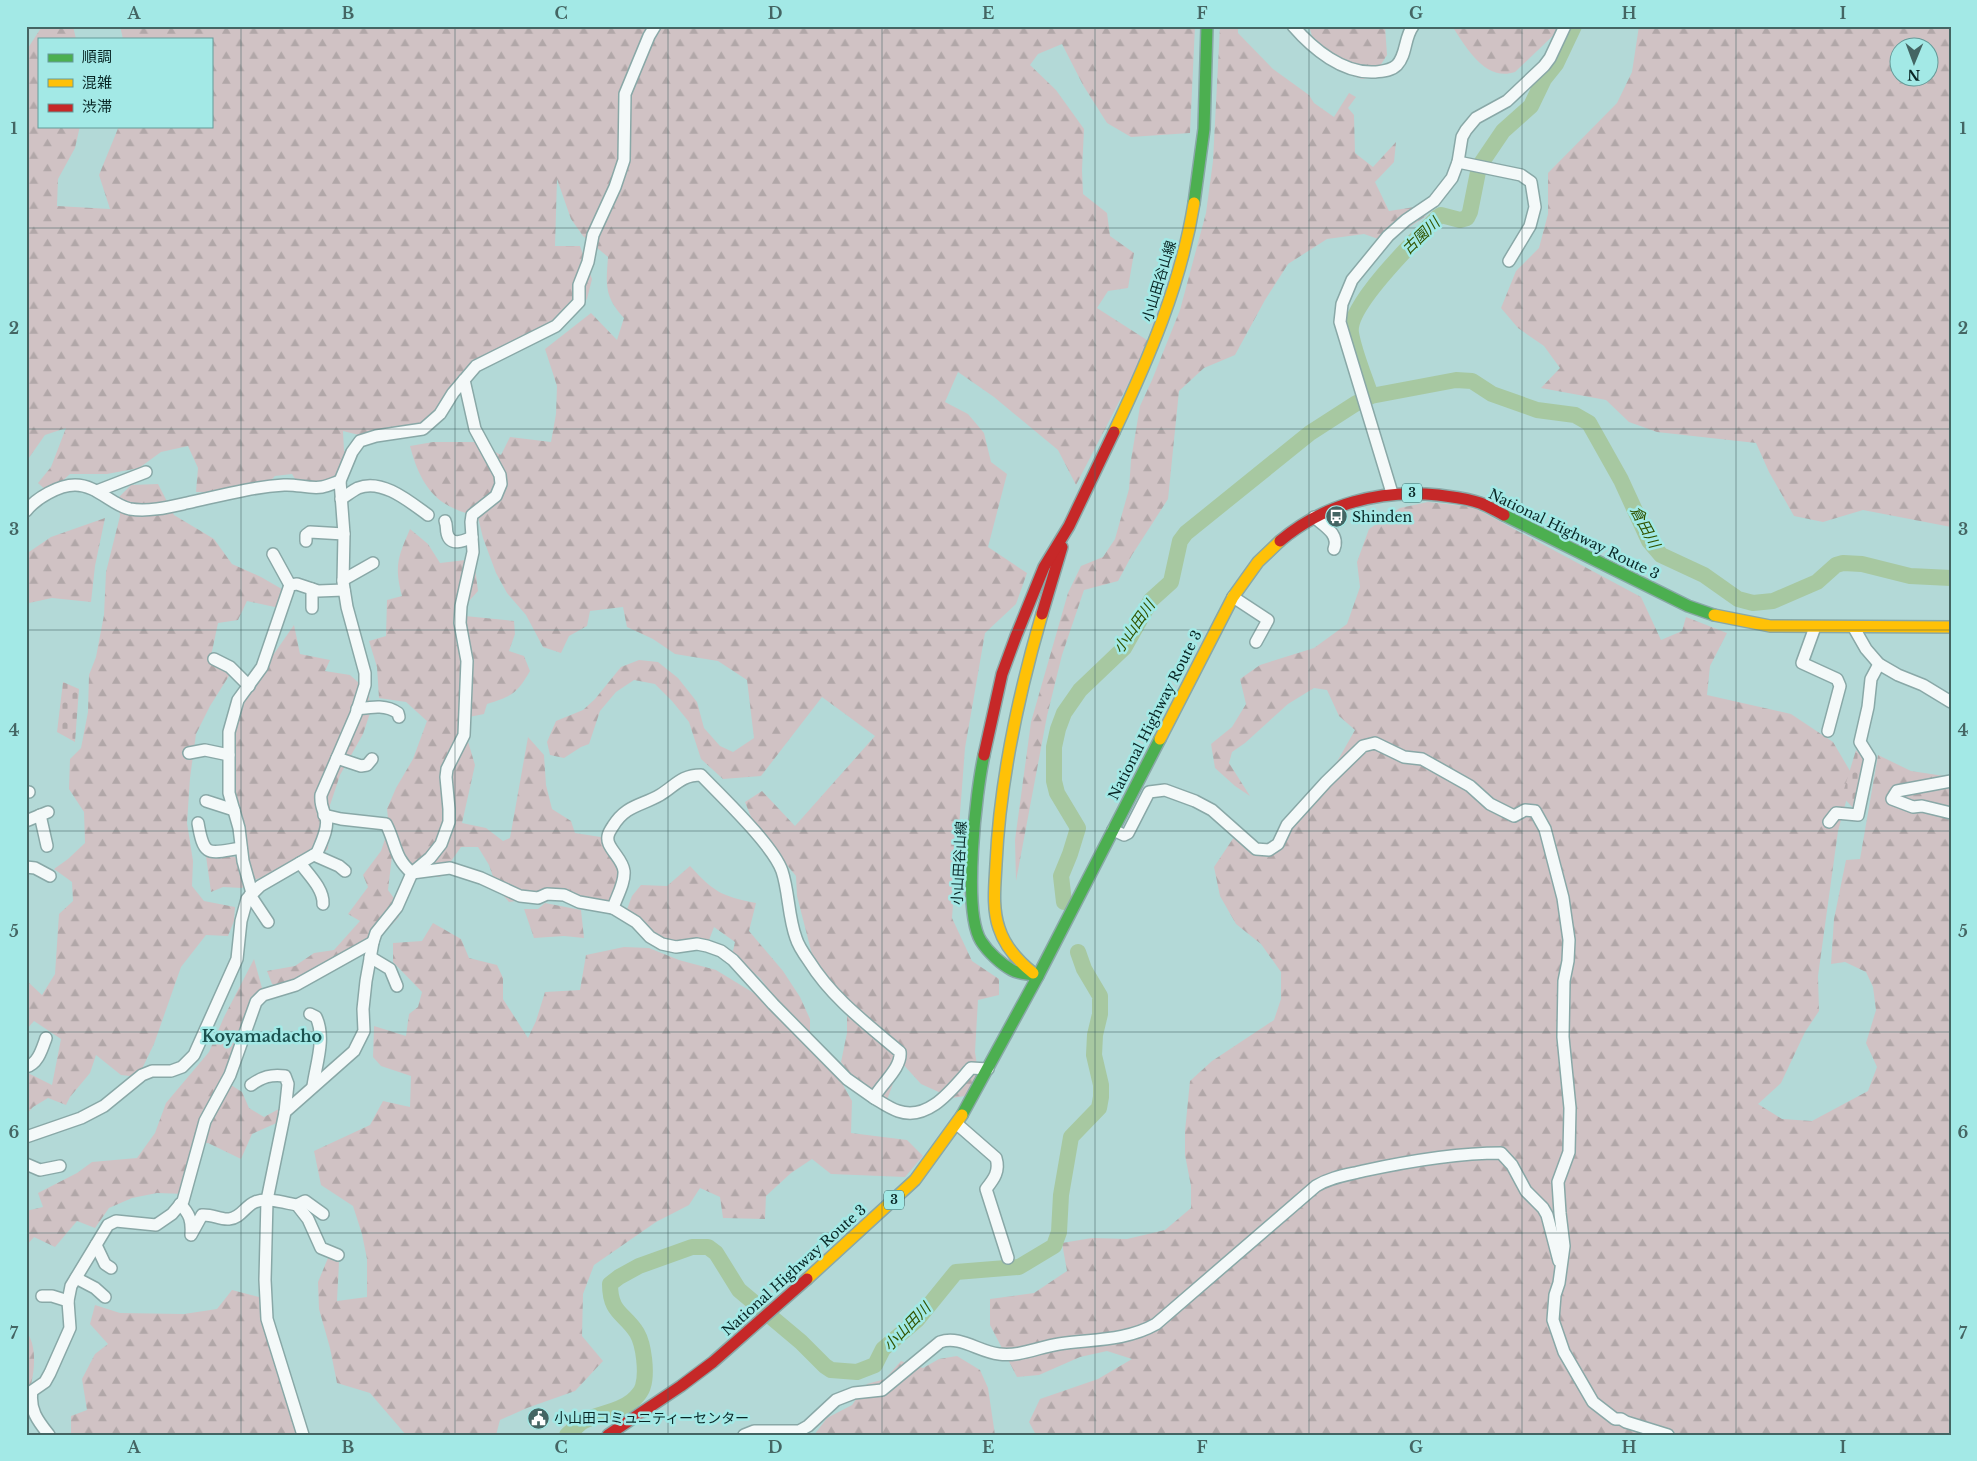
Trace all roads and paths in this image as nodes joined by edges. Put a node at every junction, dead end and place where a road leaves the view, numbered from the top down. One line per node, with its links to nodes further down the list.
1 (656, 26): 8 (street)
2 (1207, 26): 18 (main road, 小山田谷山線)
3 (1293, 26): 4 (street)
4 (1413, 26)
5 (1565, 26): 6 (street)
6 (1458, 162): 7 (street); 12 (street)
7 (1509, 261)
8 (464, 380): 10 (street); 20 (street)
9 (146, 472): 11 (street)
10 (340, 481): 11 (street); 13 (street)
11 (97, 491): 14 (street)
12 (1392, 493): 16 (main road, National Highway Route 3 / 3); 30 (main road, National Highway Route 3 / 3)
13 (341, 499): 15 (street); 19 (street)
14 (26, 511)
15 (428, 515)
16 (1314, 517): 22 (street); 28 (main road, National Highway Route 3 / 3)
17 (445, 521): 20 (street)
18 (1069, 526): 68 (main road, 小山田谷山線); 68 (main road, 小山田谷山線)
19 (344, 534): 21 (street); 26 (street)
20 (472, 537): 60 (street)
21 (306, 541)
22 (1334, 549)
23 (273, 554): 25 (street)
24 (373, 563): 26 (street)
25 (290, 585): 27 (street); 36 (street)
26 (344, 585): 27 (street); 38 (street)
27 (312, 589): 29 (street)
28 (1233, 597): 33 (street); 53 (main road, National Highway Route 3 / 3)
29 (312, 608)
30 (1815, 627): 32 (main road, National Highway Route 3 / 3); 40 (street)
31 (1951, 627): 32 (main road, National Highway Route 3 / 3)
32 (1854, 628): 35 (street)
33 (1256, 642)
34 (214, 659): 36 (street)
35 (1879, 664): 37 (street); 51 (street)
36 (249, 686): 42 (street)
37 (1951, 702)
38 (357, 709): 39 (street); 43 (street)
39 (399, 717)
40 (1828, 731)
41 (190, 753): 42 (street)
42 (229, 755): 47 (street)
43 (337, 758): 44 (street); 49 (street)
44 (372, 759)
45 (1951, 781): 48 (street)
46 (206, 801): 47 (street)
47 (234, 810): 55 (street)
48 (1951, 813)
49 (324, 815): 56 (street); 60 (street)
50 (26, 821): 54 (street)
51 (1829, 822)
52 (198, 823): 55 (street)
53 (1113, 830): 68 (main road, National Highway Route 3 / 3); 89 (street)
54 (47, 846)
55 (241, 848): 62 (street)
56 (314, 855): 57 (street); 59 (street)
57 (300, 863): 62 (street); 63 (street)
58 (26, 866): 61 (street)
59 (345, 871)
60 (412, 873): 64 (street); 66 (street)
61 (50, 876)
62 (252, 894): 65 (street); 79 (street)
63 (323, 904)
64 (613, 908): 76 (street); 76 (street)
65 (268, 922)
66 (373, 942): 67 (street); 83 (street)
67 (370, 957): 69 (street); 75 (street)
68 (1038, 976): 73 (main road, National Highway Route 3 / 3)
69 (397, 986)
70 (310, 1014): 75 (street)
71 (46, 1038): 72 (street)
72 (26, 1067)
73 (988, 1069): 76 (street); 78 (main road, National Highway Route 3 / 3)
74 (251, 1085): 77 (street)
75 (313, 1086): 77 (street)
76 (874, 1098)
77 (285, 1112): 82 (street)
78 (957, 1124): 88 (street); 97 (main road, National Highway Route 3 / 3)
79 (26, 1137)
80 (26, 1164): 81 (street)
81 (60, 1166)
82 (267, 1200): 83 (street); 84 (street); 96 (street)
83 (180, 1204): 86 (street)
84 (297, 1205): 85 (street); 87 (street)
85 (323, 1214)
86 (96, 1244): 90 (street); 91 (street)
87 (338, 1254)
88 (1008, 1258)
89 (1561, 1267): 98 (street); 99 (street)
90 (111, 1268)
91 (76, 1278): 93 (street); 94 (street)
92 (42, 1296): 94 (street)
93 (105, 1297)
94 (68, 1300): 95 (street)
95 (49, 1435)
96 (303, 1435)
97 (608, 1435)
98 (744, 1435)
99 (1668, 1435)

